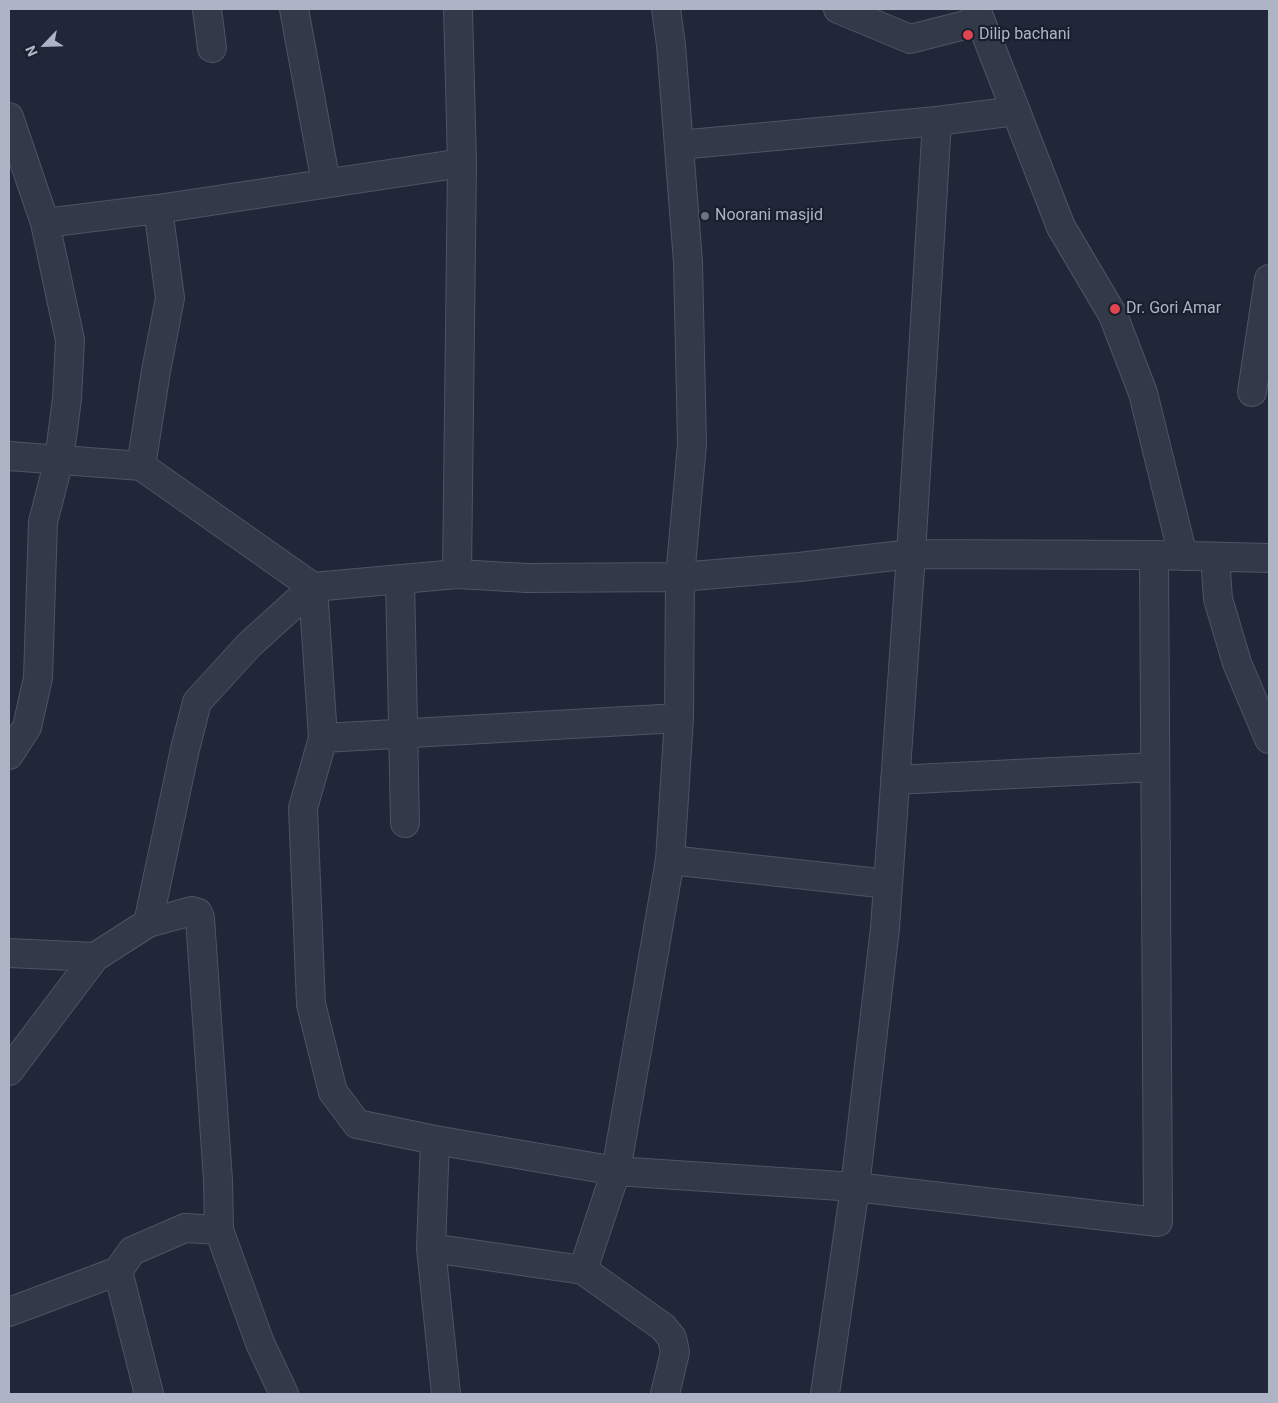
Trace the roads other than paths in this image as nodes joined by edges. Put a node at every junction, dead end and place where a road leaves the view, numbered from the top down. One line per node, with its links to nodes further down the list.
1 (207, 9): 7 (street)
2 (294, 9): 13 (street)
3 (458, 9): 12 (street)
4 (666, 9): 11 (street)
5 (838, 9): 6 (street)
6 (979, 15): 8 (street)
7 (212, 48)
8 (1016, 111): 10 (street); 23 (street)
9 (9, 117): 15 (street)
10 (937, 121): 11 (street); 21 (street)
11 (679, 145): 27 (street)
12 (462, 162): 13 (street); 26 (street)
13 (326, 183): 14 (street)
14 (158, 209): 15 (street); 20 (street)
15 (45, 223): 19 (street)
16 (1269, 279): 17 (street)
17 (1252, 392)
18 (9, 456): 19 (street)
19 (59, 460): 20 (street); 34 (street)
20 (141, 466): 29 (street)
21 (911, 554): 22 (street); 27 (street); 36 (street)
22 (1154, 555): 23 (street); 35 (street)
23 (1183, 556): 24 (street)
24 (1215, 557): 25 (street); 33 (street)
25 (1269, 558)
26 (457, 574): 27 (street); 28 (street)
27 (680, 577): 30 (street)
28 (400, 579): 29 (street); 31 (street)
29 (313, 587): 32 (street); 40 (street)
30 (678, 718): 31 (street); 38 (street)
31 (404, 734): 32 (street); 37 (street)
32 (323, 738): 44 (street)
33 (1269, 739)
34 (9, 755)
35 (1155, 767): 36 (street); 46 (street)
36 (895, 780): 39 (street)
37 (405, 824)
38 (670, 860): 39 (street); 45 (street)
39 (888, 884): 46 (street)
40 (148, 922): 42 (street); 47 (street)
41 (9, 952): 42 (street)
42 (95, 956): 43 (street)
43 (9, 1071)
44 (435, 1140): 45 (street); 48 (street)
45 (616, 1171): 46 (street); 49 (street)
46 (855, 1187): 56 (street)
47 (220, 1230): 50 (street); 53 (street)
48 (431, 1248): 49 (street); 54 (street)
49 (583, 1270): 55 (street)
50 (118, 1271): 51 (street); 52 (street)
51 (9, 1312)
52 (149, 1394)
53 (284, 1394)
54 (446, 1394)
55 (666, 1394)
56 (825, 1394)

